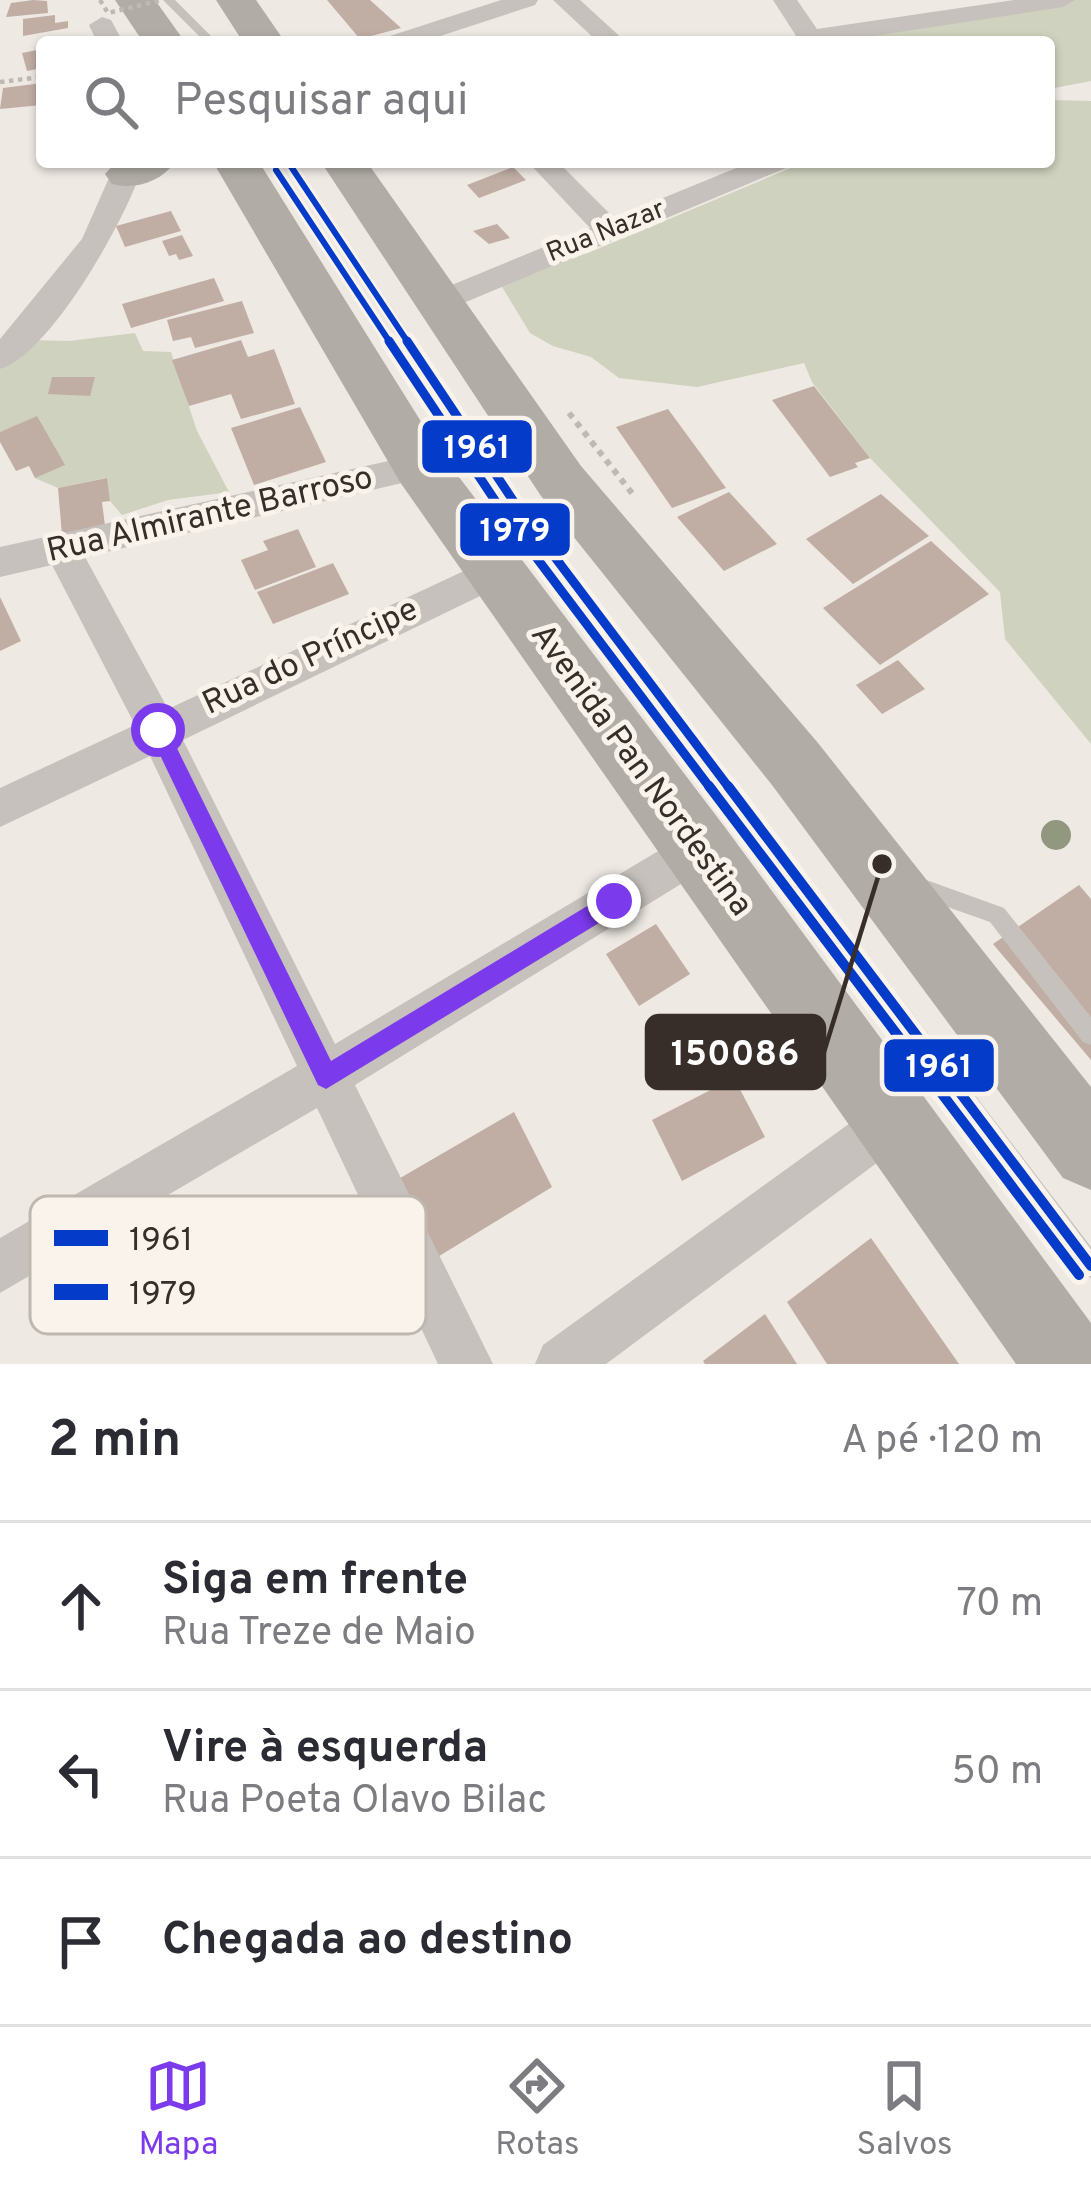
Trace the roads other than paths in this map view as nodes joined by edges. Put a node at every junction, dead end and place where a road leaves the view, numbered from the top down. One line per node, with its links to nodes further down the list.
1 (135, 0): 9 (highway)
2 (166, 0): 10 (lane)
3 (190, 0): 11 (lane)
4 (526, 0): 13 (street)
5 (565, 0): 14 (street)
6 (785, 0): 15 (street)
7 (1064, 0): 16 (street)
8 (242, 1): 12 (highway)
9 (160, 36)
10 (205, 36)
11 (207, 36)
12 (261, 36)
13 (423, 36)
14 (607, 36)
15 (809, 36)
16 (837, 36)
17 (136, 168): 25 (street)
18 (240, 168): 27 (highway, Avenida Pan Nordestina)
19 (291, 168): 27 (lane)
20 (348, 168): 24 (highway)
21 (548, 168): 23 (street)
22 (754, 168): 23 (street, Rua Nazar)
23 (610, 231): 24 (street, Rua Nazar)
24 (436, 303): 26 (highway)
25 (0, 358)
26 (477, 360): 27 (highway); 35 (highway)
27 (393, 372): 28 (highway, Avenida Pan Nordestina); 43 (lane)
28 (420, 467): 29 (street, Rua Almirante Barroso); 31 (highway, Avenida Pan Nordestina)
29 (63, 551): 30 (street, Rua Almirante Barroso); 32 (street)
30 (0, 562)
31 (494, 573): 32 (street, Rua do Príncipe); 34 (highway, Avenida Pan Nordestina)
32 (158, 730): 33 (street, Rua do Príncipe); 37 (street)
33 (0, 808)
34 (700, 849): 37 (street); 38 (highway, Avenida Pan Nordestina)
35 (885, 880): 36 (lane); 39 (highway)
36 (1091, 1034)
37 (326, 1077): 40 (street); 41 (street)
38 (892, 1121): 47 (street); 48 (highway, Avenida Pan Nordestina)
39 (1091, 1150)
40 (122, 1196)
41 (384, 1196)
42 (30, 1250): 44 (street)
43 (1091, 1266)
44 (0, 1267)
45 (426, 1282): 46 (street)
46 (466, 1364)
47 (562, 1364)
48 (1068, 1364)

